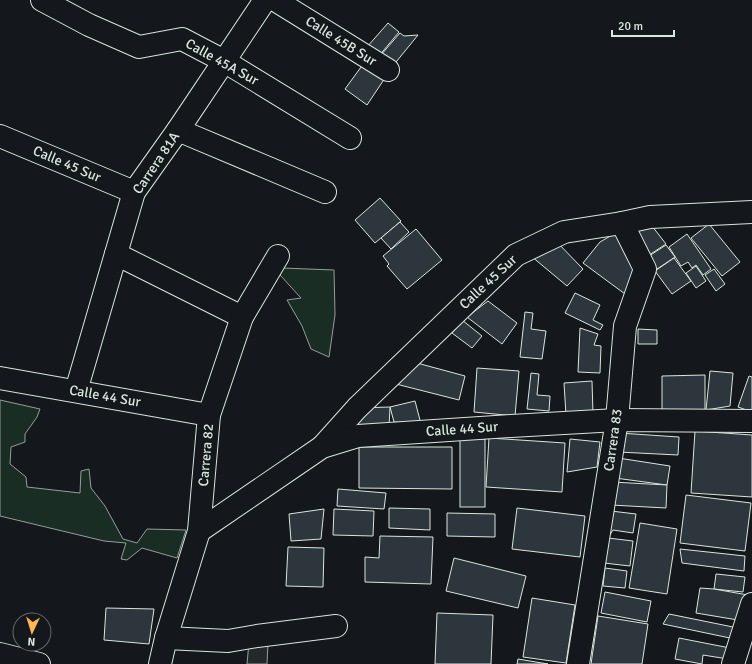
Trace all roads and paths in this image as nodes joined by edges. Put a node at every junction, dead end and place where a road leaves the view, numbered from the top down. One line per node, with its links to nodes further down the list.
1 (42, 0): 4 (street, Calle 45A Sur)
2 (265, 0): 4 (street, Carrera 81A)
3 (275, 0): 5 (street, Calle 45B Sur)
4 (224, 61): 6 (street, Carrera 81A); 8 (street, Calle 45A Sur)
5 (388, 70)
6 (178, 130): 9 (street, Carrera 81A); 10 (street)
7 (0, 136): 9 (street, Calle 45 Sur)
8 (350, 138)
9 (134, 192): 13 (street, Carrera 81A)
10 (325, 192)
11 (752, 212): 12 (street, Calle 45 Sur)
12 (622, 223): 19 (street, Carrera 83); 21 (street, Calle 45 Sur)
13 (116, 254): 15 (street); 17 (street, Carrera 81A)
14 (278, 256): 15 (street, Carrera 82)
15 (242, 317): 18 (street, Carrera 82)
16 (0, 378): 17 (street, Calle 44 Sur)
17 (76, 391): 18 (street, Calle 44 Sur)
18 (209, 415): 22 (street, Carrera 82)
19 (617, 420): 20 (street, Calle 44 Sur); 21 (street, Calle 44 Sur); 29 (street, Carrera 83)
20 (752, 421)
21 (322, 447): 22 (street, Calle 44 Sur)
22 (199, 531): 25 (street, Carrera 82)
23 (752, 604): 30 (street)
24 (336, 626): 25 (street)
25 (166, 638): 28 (street, Carrera 82)
26 (4, 658): 27 (street)
27 (39, 664)
28 (160, 664)
29 (578, 664)
30 (733, 664)

